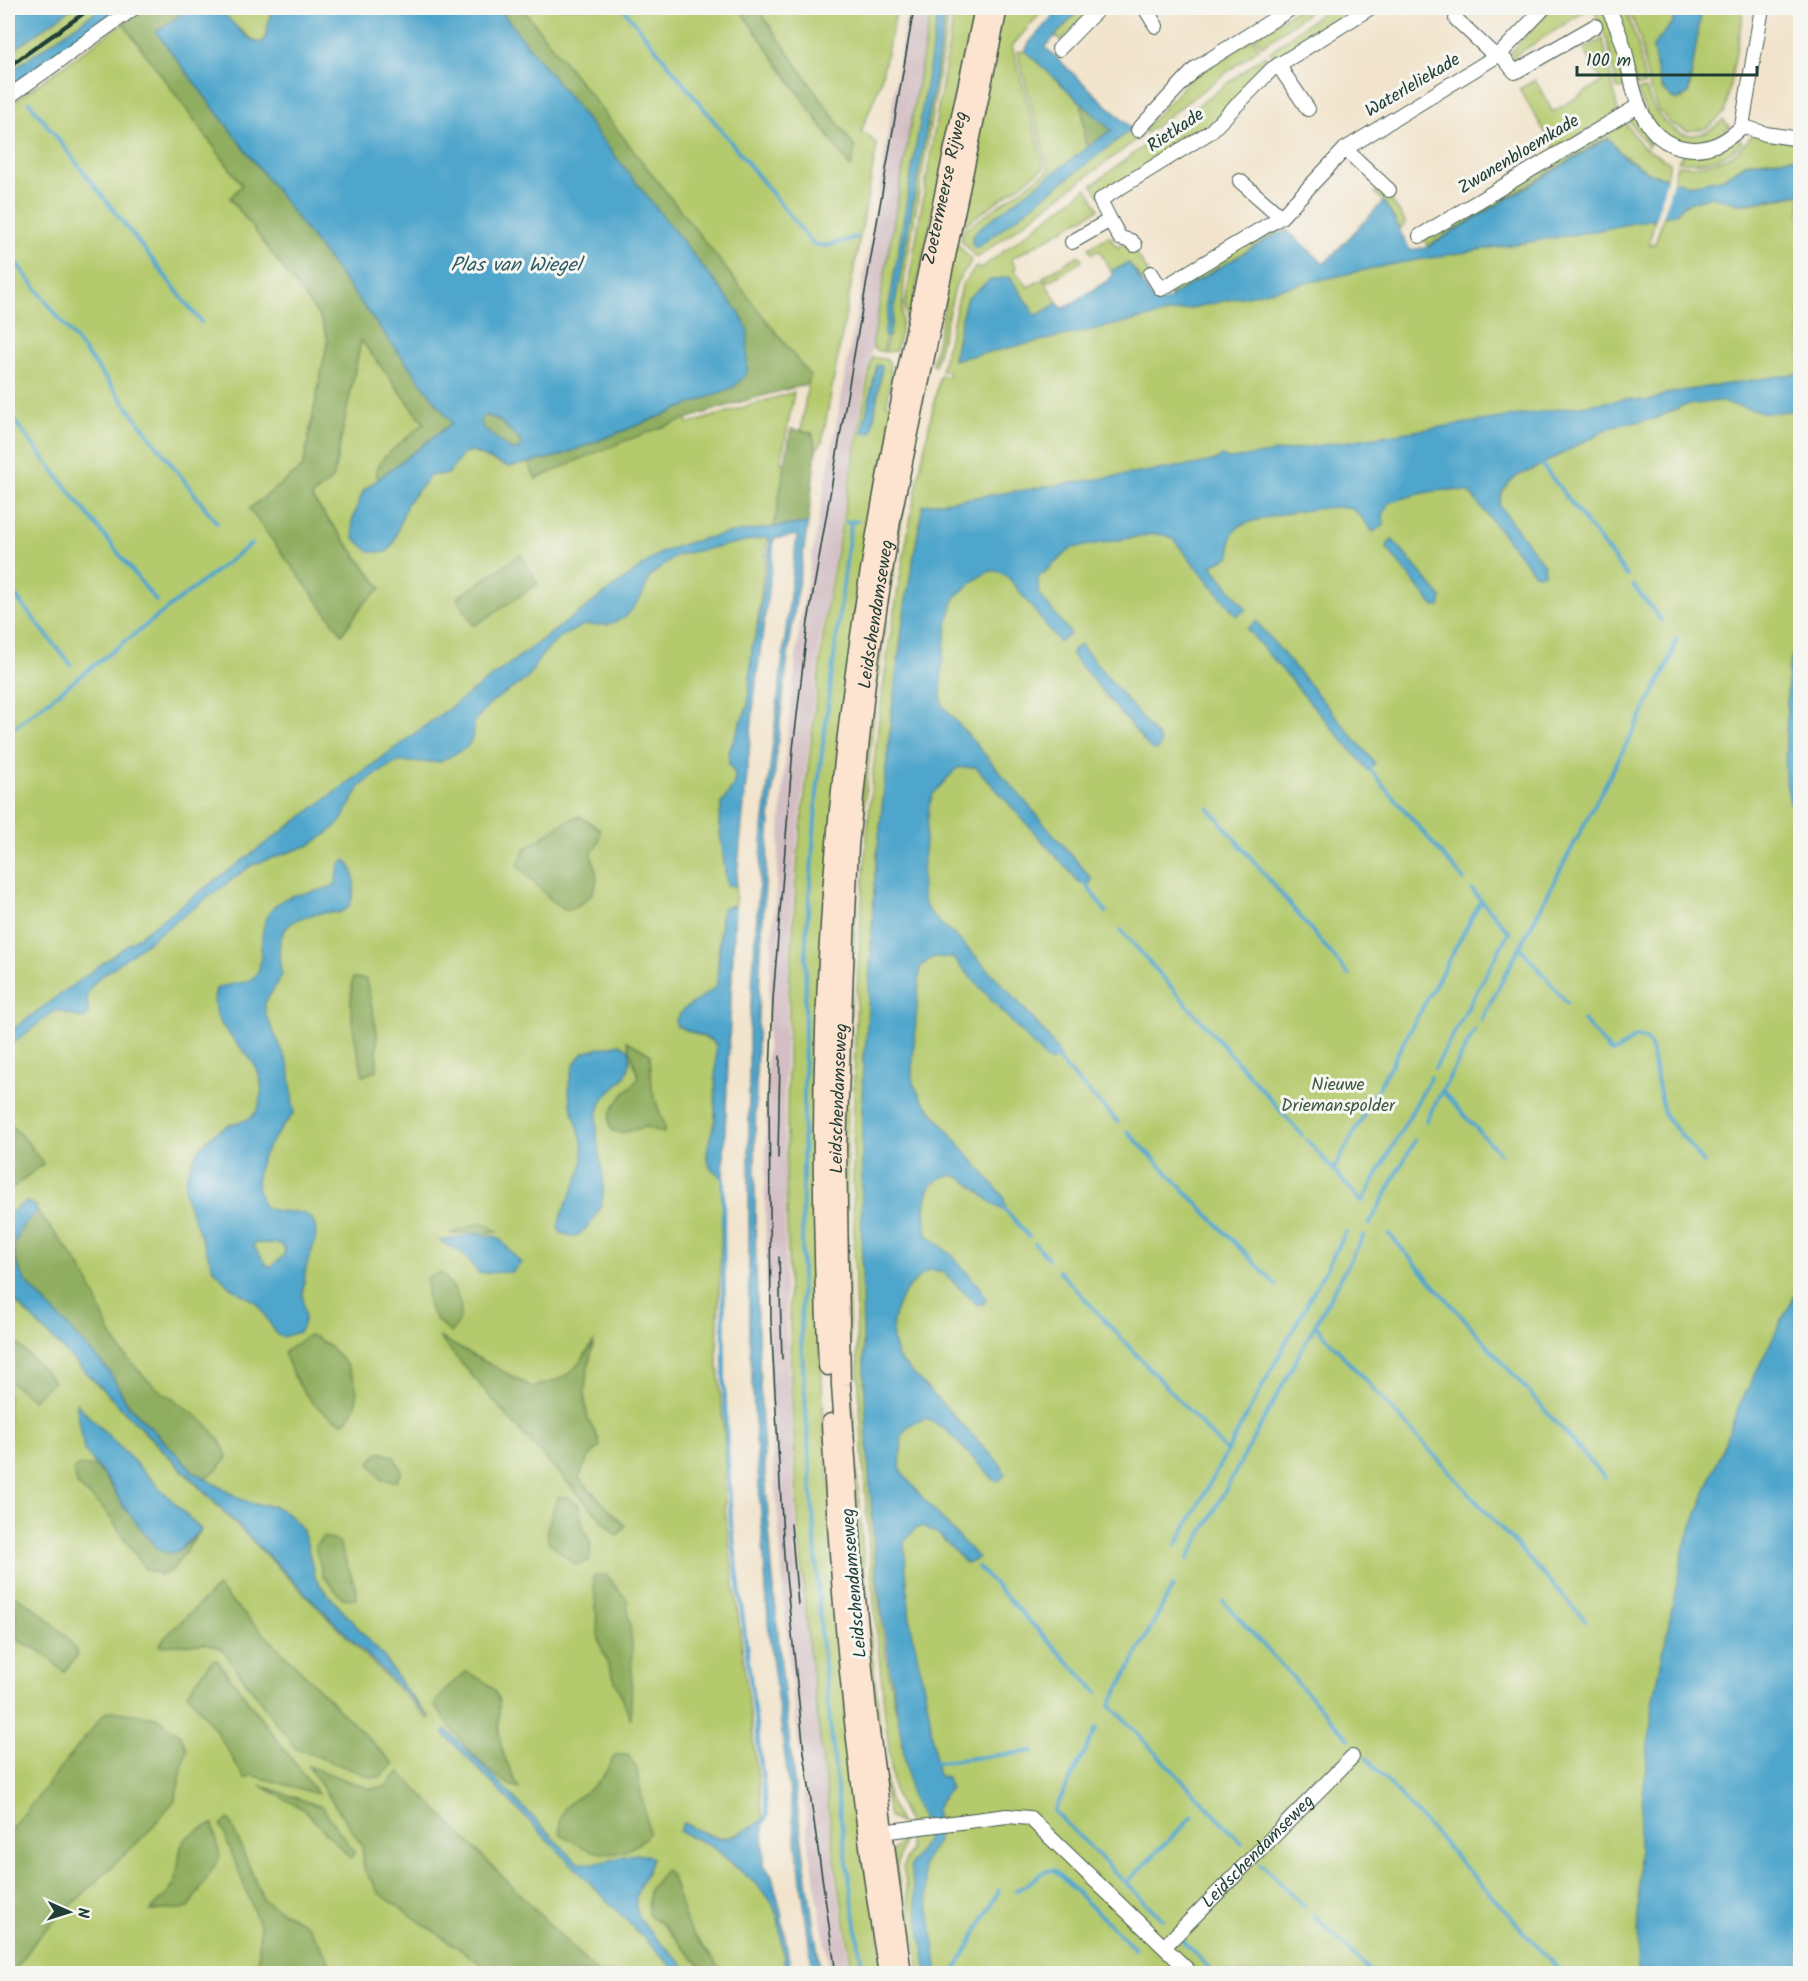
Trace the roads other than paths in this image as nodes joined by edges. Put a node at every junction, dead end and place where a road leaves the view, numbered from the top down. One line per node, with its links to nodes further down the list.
1 (134, 8): 17 (street)
2 (984, 8): 32 (main road, Zoetermeerse Rijweg)
3 (998, 8): 32 (main road, Zoetermeerse Rijweg)
4 (1099, 8): 14 (street)
5 (1145, 8): 12 (street)
6 (1292, 8): 21 (street)
7 (1370, 8): 16 (street, Rietkade)
8 (1544, 8): 15 (street, Waterleliekade)
9 (1608, 8): 18 (street)
10 (1762, 8): 20 (street)
11 (1456, 19): 15 (street, Waterleliekade)
12 (1156, 26)
13 (1595, 26): 15 (street, Waterleliekade)
14 (1059, 49)
15 (1500, 54): 23 (street, Waterleliekade)
16 (1278, 64): 19 (street); 27 (street, Rietkade)
17 (8, 97)
18 (1638, 106): 20 (street); 28 (street, Zwanenbloemkade)
19 (1308, 109)
20 (1742, 126): 22 (street)
21 (1138, 130)
22 (1800, 139)
23 (1345, 149): 25 (street); 26 (street, Waterleliekade)
24 (1240, 181): 26 (street)
25 (1389, 190)
26 (1281, 216): 31 (street, Waterleliekade)
27 (1110, 220): 29 (street); 30 (street)
28 (1420, 236)
29 (1072, 242)
30 (1135, 245)
31 (1151, 273)
32 (915, 369): 34 (main road, Leidschendamseweg)
33 (1352, 1757): 35 (street, Leidschendamseweg)
34 (874, 1833): 35 (street); 36 (main road, Leidschendamseweg); 37 (main road, Leidschendamseweg)
35 (1164, 1947): 38 (street)
36 (888, 1974)
37 (902, 1974)
38 (1192, 1974)

